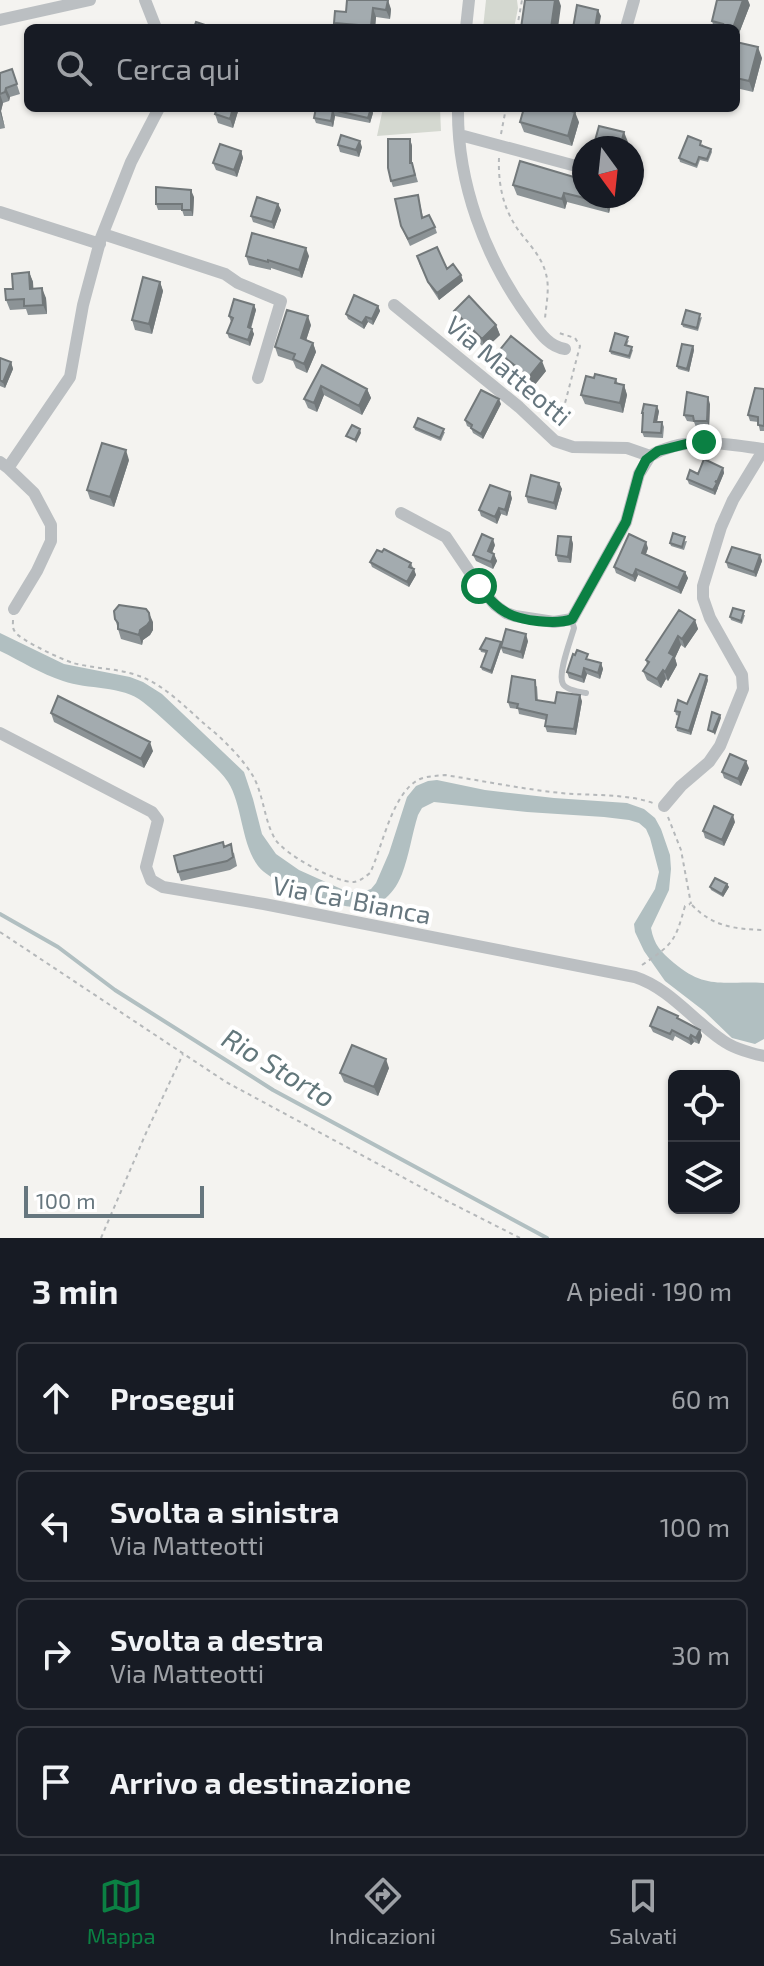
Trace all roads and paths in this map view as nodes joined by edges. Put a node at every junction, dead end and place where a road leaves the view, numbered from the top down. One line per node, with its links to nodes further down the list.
1 (90, 0): 6 (street)
2 (145, 0): 7 (street)
3 (469, 0): 8 (street)
4 (522, 0): 9 (path)
5 (634, 0): 10 (street)
6 (0, 20)
7 (154, 24)
8 (466, 24)
9 (518, 24)
10 (627, 24)
11 (157, 112): 19 (street)
12 (458, 112): 14 (street)
13 (505, 112): 15 (path)
14 (460, 135): 17 (street); 23 (street)
15 (501, 139)
16 (499, 153): 21 (path)
17 (572, 165)
18 (0, 212): 19 (street)
19 (101, 239): 24 (street); 28 (street)
20 (394, 305): 25 (street, Via Matteotti)
21 (545, 322)
22 (553, 332): 25 (path)
23 (565, 349)
24 (258, 378)
25 (555, 441): 27 (street, Via Matteotti)
26 (764, 449): 27 (street, Via Matteotti); 34 (street, Via Matteotti)
27 (650, 456): 31 (street)
28 (4, 465): 30 (street)
29 (401, 513): 31 (street)
30 (14, 609): 34 (path)
31 (572, 619): 32 (lane)
32 (586, 693)
33 (0, 733): 40 (street, Via Ca' Bianca)
34 (664, 806): 35 (path)
35 (691, 904): 36 (path); 38 (path)
36 (764, 930)
37 (0, 932): 39 (path)
38 (645, 963)
39 (183, 1054): 41 (path); 42 (path)
40 (764, 1056)
41 (101, 1238)
42 (520, 1238)

